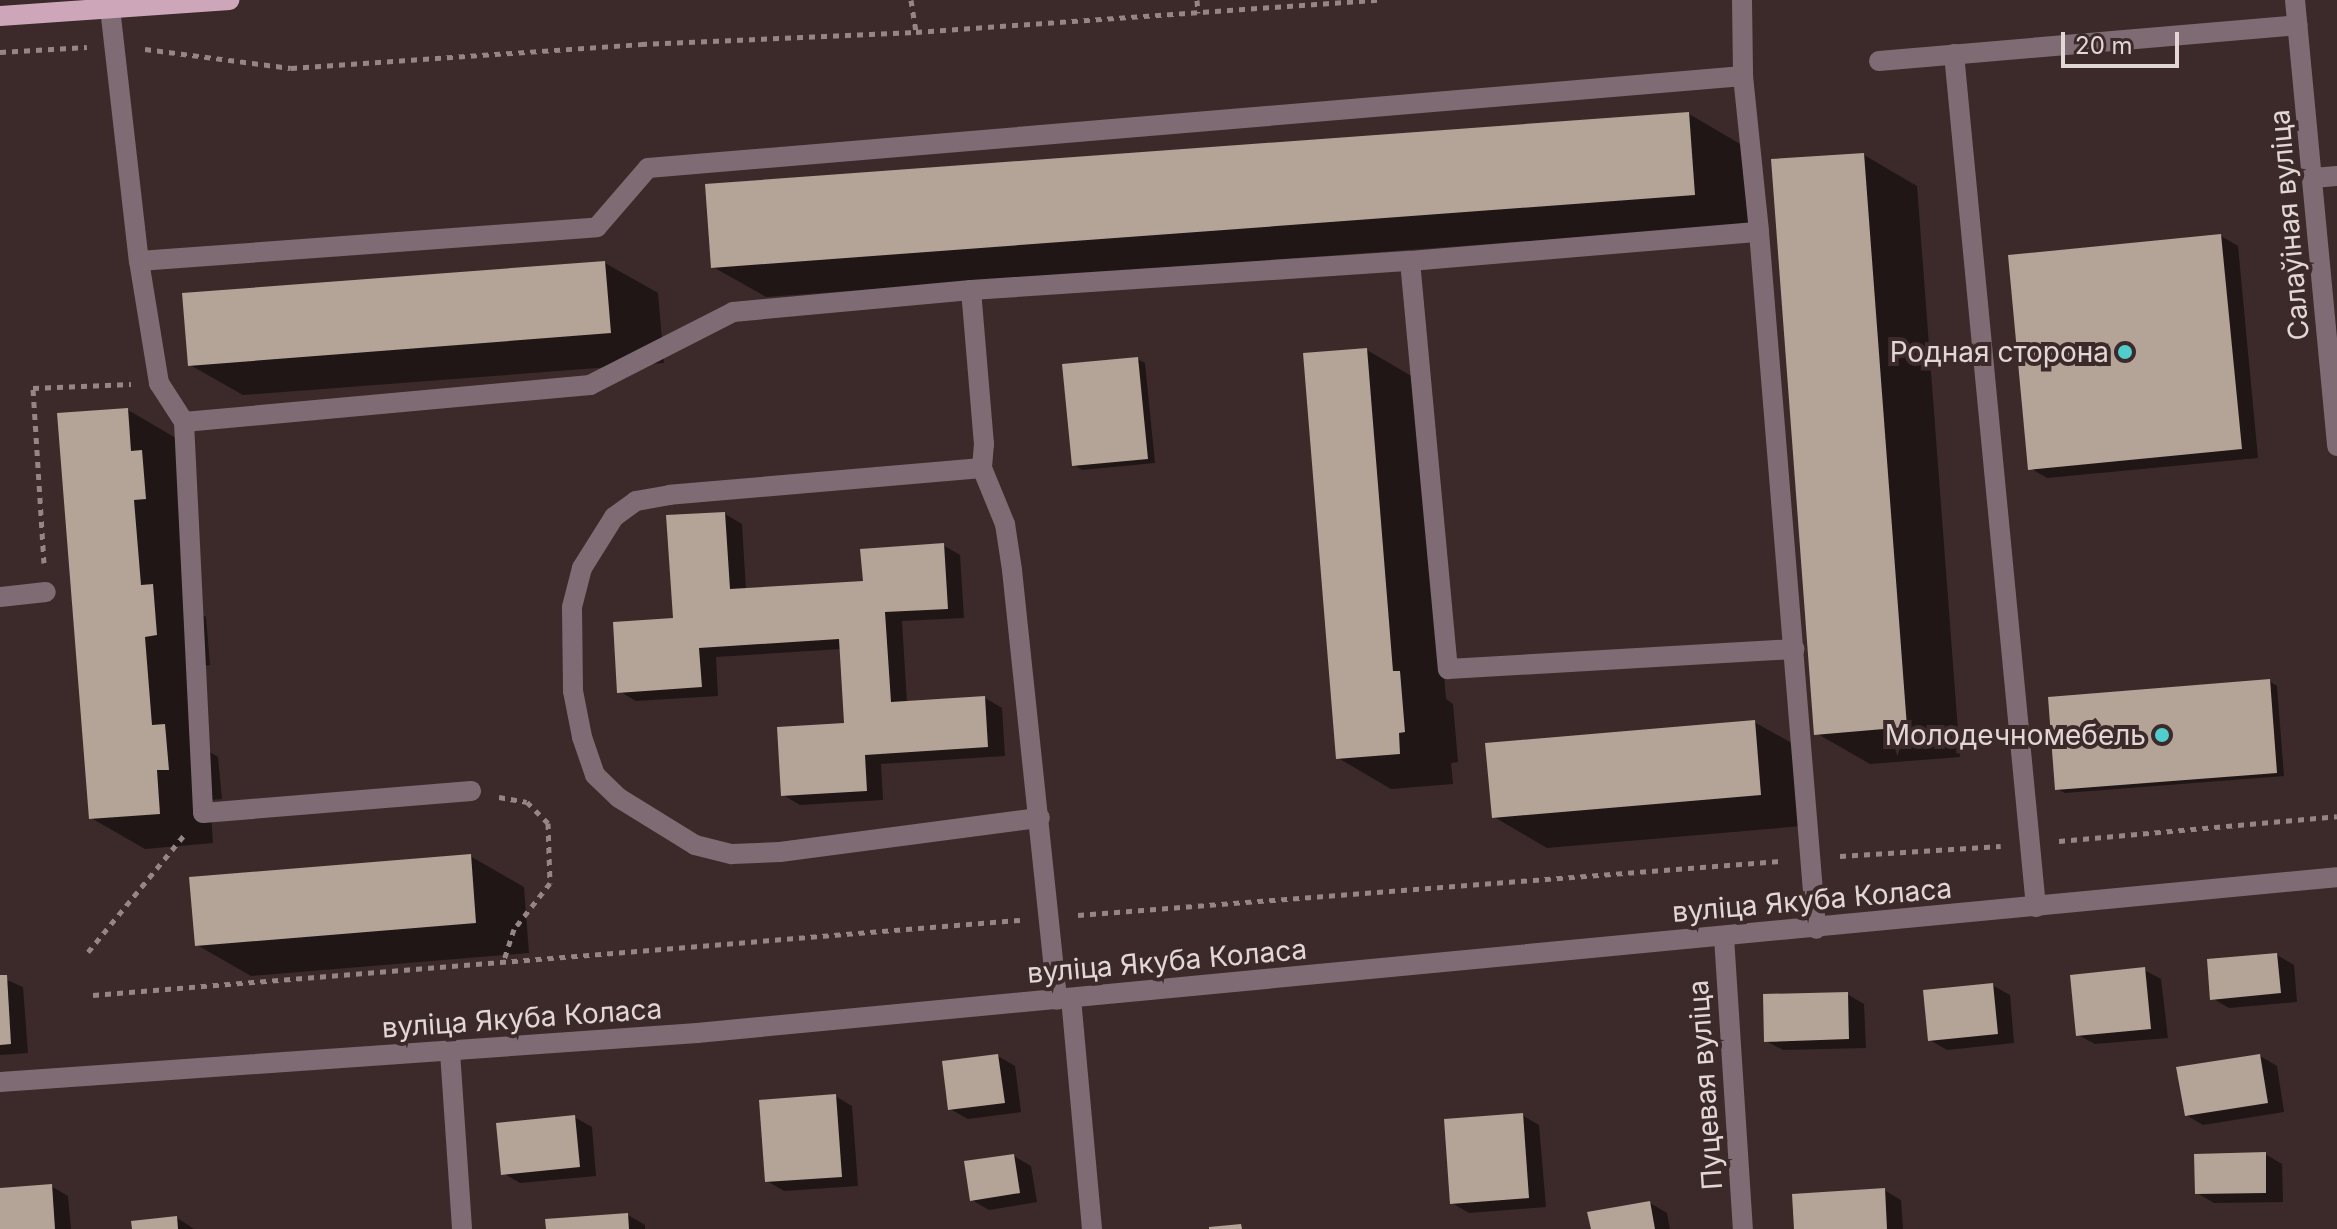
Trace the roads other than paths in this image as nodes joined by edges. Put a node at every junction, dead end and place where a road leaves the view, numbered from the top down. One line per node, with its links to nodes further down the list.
1 (229, 0): 4 (main road)
2 (1742, 0): 9 (street)
3 (2295, 0): 6 (street, Салаўіная вуліца)
4 (110, 8): 5 (main road); 13 (street)
5 (0, 16)
6 (2297, 25): 7 (street); 11 (street, Салаўіная вуліца)
7 (1954, 54): 8 (street); 25 (street)
8 (1879, 61)
9 (1743, 76): 12 (street); 13 (street)
10 (2337, 176): 11 (street)
11 (2313, 178): 17 (street, Салаўіная вуліца)
12 (1759, 232): 14 (street); 21 (street)
13 (139, 261): 16 (street)
14 (1410, 261): 15 (street); 21 (street)
15 (971, 290): 16 (street); 18 (street)
16 (184, 422): 22 (street)
17 (2337, 446)
18 (982, 468): 23 (street); 23 (street)
19 (46, 592): 20 (street)
20 (0, 597)
21 (1794, 649): 26 (street)
22 (471, 791)
23 (1040, 818): 28 (street)
24 (2337, 877): 25 (street, вуліца Якуба Коласа)
25 (2036, 907): 26 (street, вуліца Якуба Коласа)
26 (1816, 929): 27 (street, вуліца Якуба Коласа)
27 (1724, 937): 28 (street, вуліца Якуба Коласа); 33 (street, Пуцевая вуліца)
28 (1064, 999): 29 (street, вуліца Якуба Коласа); 32 (street)
29 (450, 1052): 30 (street, вуліца Якуба Коласа); 31 (street)
30 (0, 1082)
31 (462, 1229)
32 (1092, 1229)
33 (1743, 1229)

